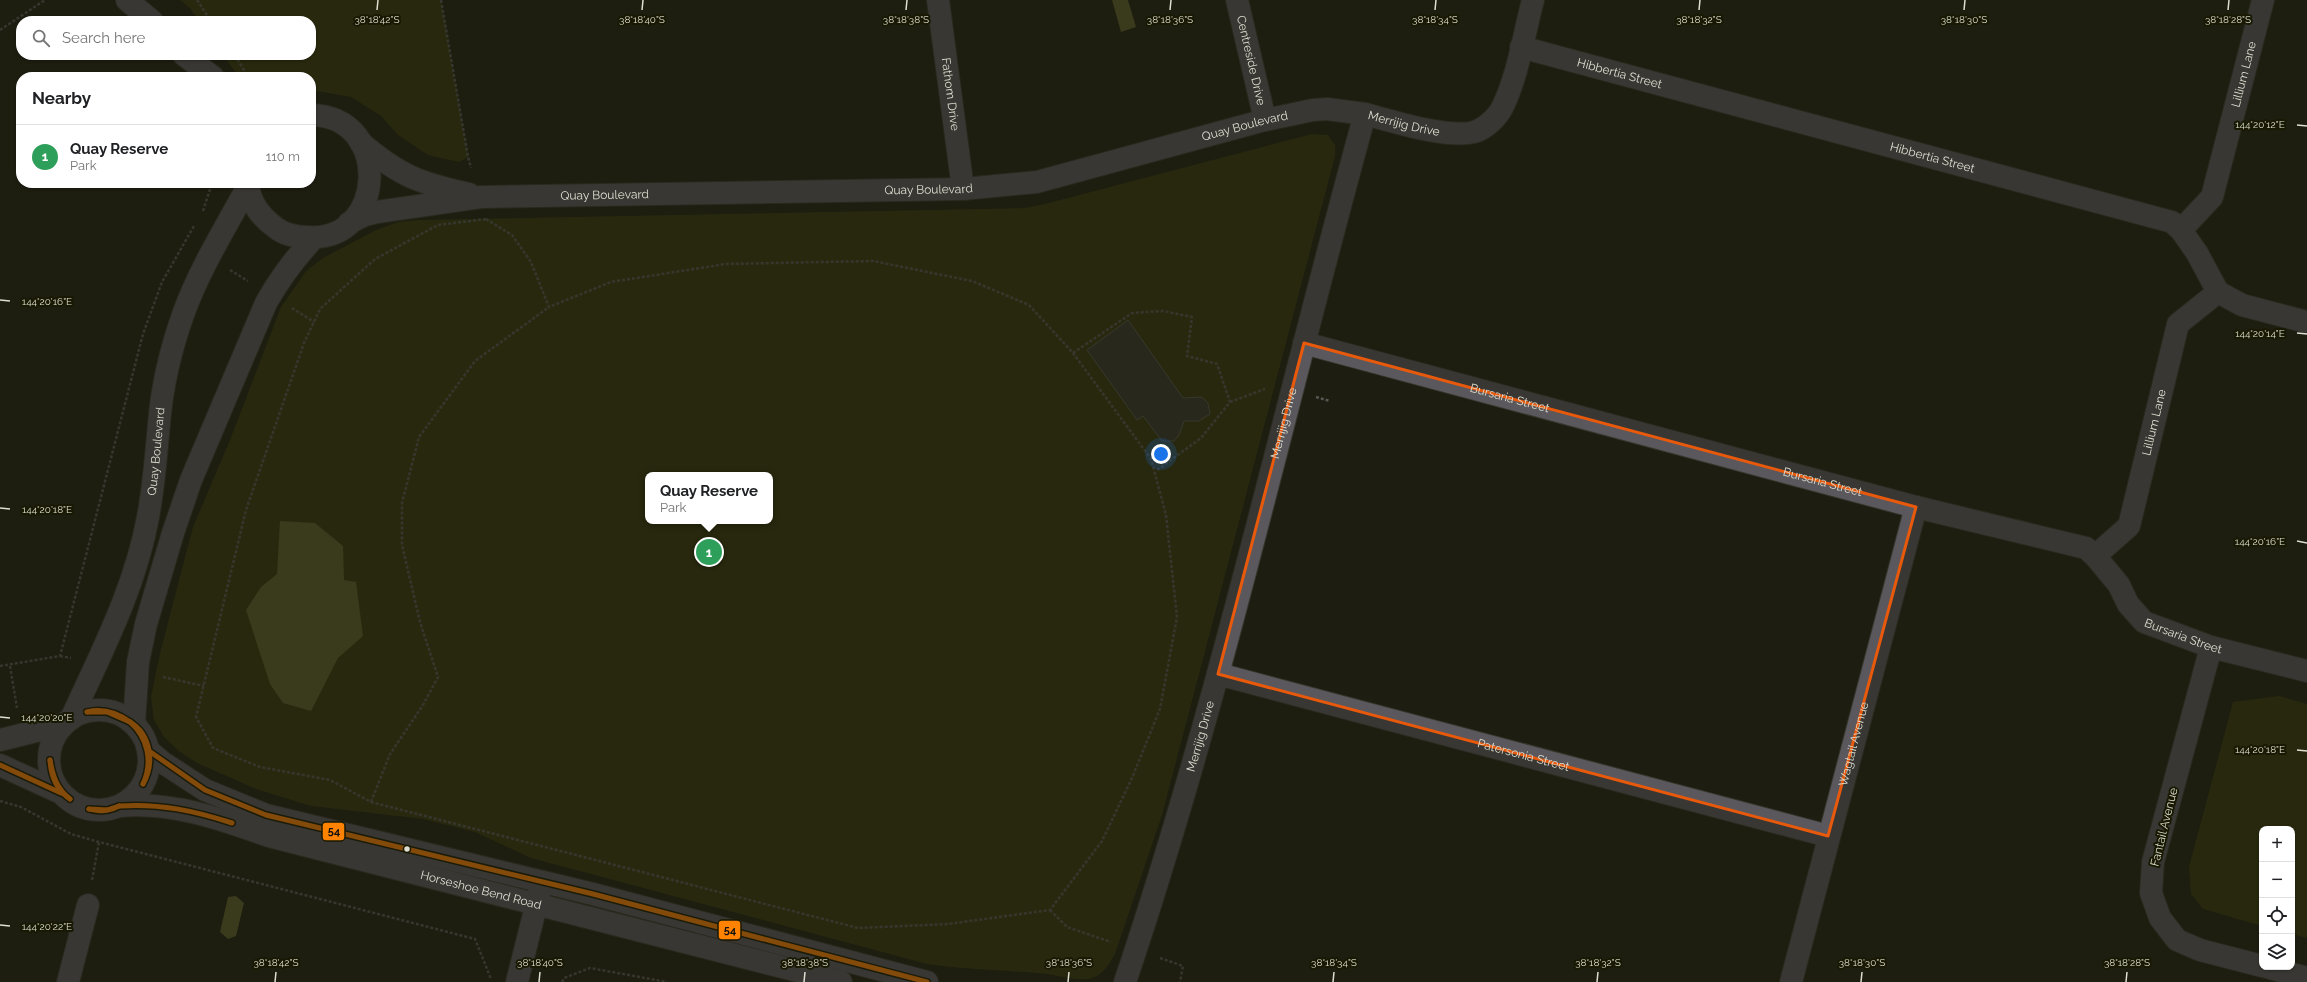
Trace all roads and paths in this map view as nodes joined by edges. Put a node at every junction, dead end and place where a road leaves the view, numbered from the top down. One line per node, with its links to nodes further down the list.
1 (45, 0): 9 (path)
2 (127, 0): 10 (street)
3 (197, 0): 11 (path)
4 (441, 0): 29 (path)
5 (938, 0): 28 (street, Fathom Drive)
6 (1237, 0): 23 (street, Centreside Drive)
7 (1533, 0): 14 (street, Merrijig Drive)
8 (2263, 0): 34 (street, Lillium Lane)
9 (21, 16)
10 (146, 16)
11 (208, 16)
12 (16, 19): 13 (path)
13 (0, 30)
14 (1520, 47): 21 (street, Merrijig Drive); 34 (street, Hibbertia Street)
15 (187, 60): 18 (street)
16 (191, 60): 19 (street)
17 (238, 60): 20 (path)
18 (195, 72)
19 (206, 72)
20 (245, 72)
21 (1365, 114): 23 (street, Quay Boulevard); 39 (street, Merrijig Drive)
22 (316, 116): 24 (street, Quay Boulevard)
23 (1265, 120): 28 (street, Quay Boulevard)
24 (361, 143): 29 (street, Quay Boulevard); 32 (street, Quay Boulevard)
25 (210, 188): 30 (path)
26 (246, 188): 48 (street, Quay Boulevard)
27 (249, 188): 35 (street, Quay Boulevard)
28 (963, 189): 29 (street, Quay Boulevard)
29 (482, 197): 31 (path); 32 (street, Quay Boulevard)
30 (202, 213)
31 (486, 219): 37 (path); 55 (path)
32 (349, 223): 35 (street, Quay Boulevard)
33 (195, 225): 45 (path)
34 (2181, 230): 36 (street, Hibbertia Street)
35 (314, 238): 49 (street)
36 (2218, 292): 38 (street); 43 (street, Lillium Lane)
37 (550, 306): 40 (path); 55 (path)
38 (2307, 322)
39 (1304, 343): 42 (street, Bursaria Street); 47 (street, Merrijig Drive)
40 (1073, 353): 41 (path); 41 (path)
41 (1156, 471): 55 (path)
42 (1916, 507): 43 (street, Bursaria Street); 57 (street, Wagtail Avenue)
43 (2095, 556): 44 (street, Bursaria Street)
44 (2211, 647): 46 (street, Bursaria Street); 62 (street, Fantail Avenue)
45 (0, 666)
46 (2307, 671)
47 (1218, 674): 57 (street, Patersonia Street); 72 (street, Merrijig Drive)
48 (68, 721): 49 (street); 50 (street); 53 (street)
49 (134, 724): 51 (street)
50 (0, 740)
51 (149, 751): 56 (street); 59 (street, Horseshoe Bend Road)
52 (0, 765): 53 (street)
53 (61, 793): 56 (street)
54 (0, 802): 58 (path)
55 (371, 802)
56 (120, 806): 61 (street, Horseshoe Bend Road)
57 (1828, 836): 74 (street, Wagtail Avenue)
58 (99, 842): 60 (path); 66 (path)
59 (542, 882): 61 (street); 71 (street, Horseshoe Bend Road)
60 (88, 905): 67 (street)
61 (536, 906): 66 (street); 70 (street, Horseshoe Bend Road)
62 (2259, 965)
63 (1183, 966): 73 (path)
64 (2277, 970): 65 (street)
65 (2307, 978)
66 (508, 981)
67 (68, 982)
68 (562, 982): 69 (path)
69 (667, 982)
70 (841, 982)
71 (927, 982)
72 (1125, 982)
73 (1180, 982)
74 (1791, 982)

